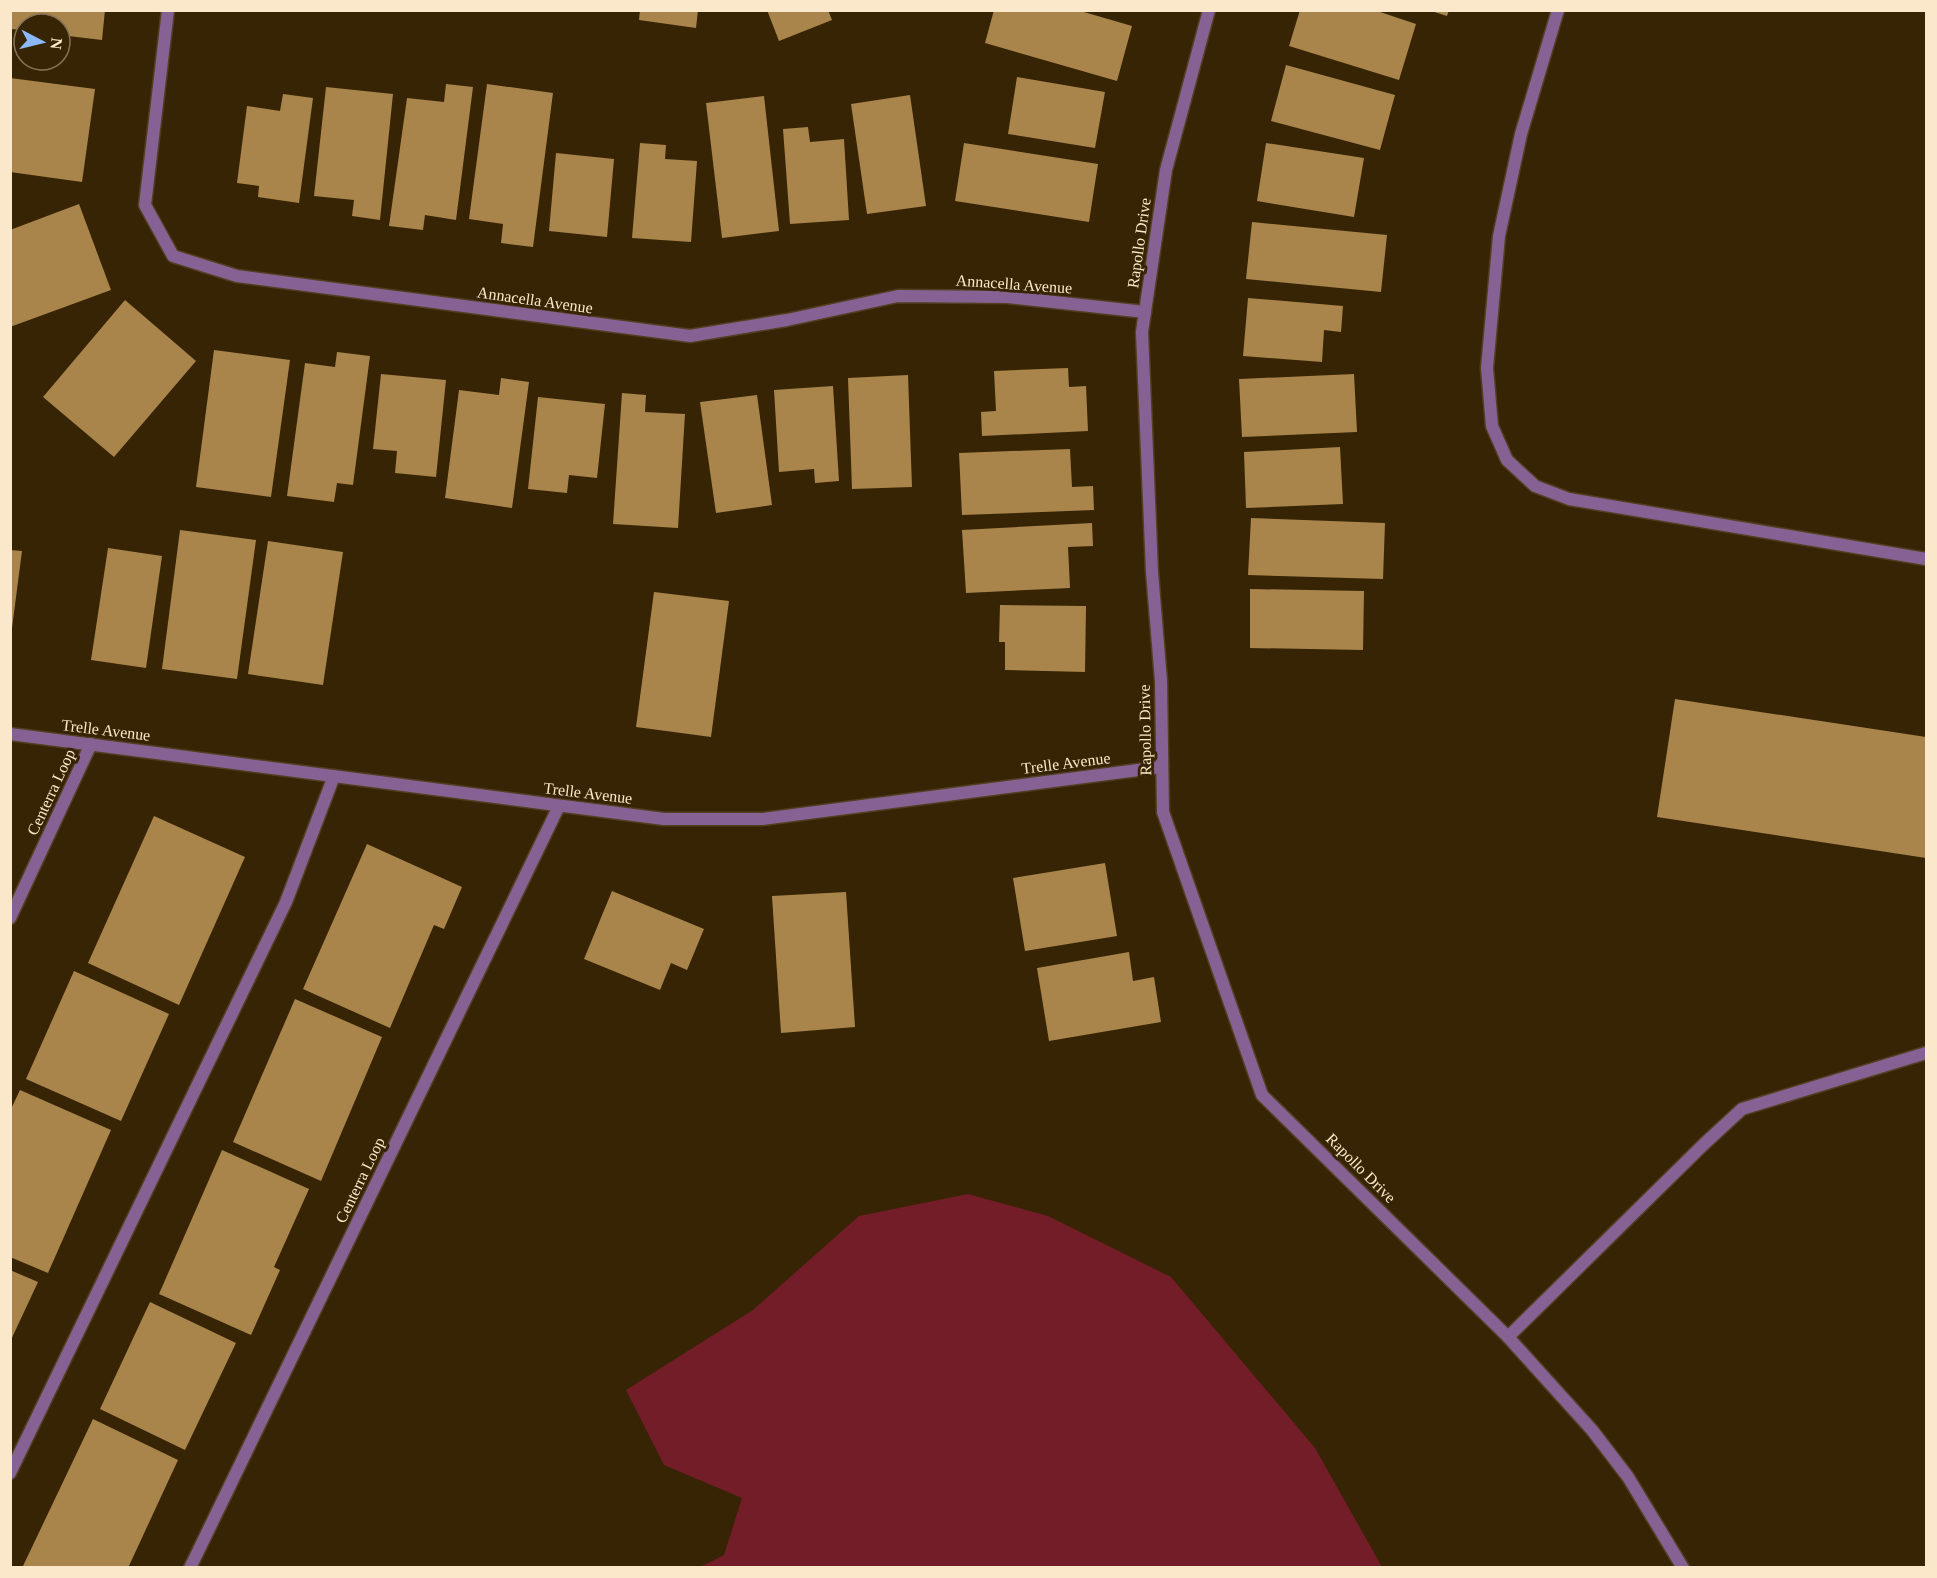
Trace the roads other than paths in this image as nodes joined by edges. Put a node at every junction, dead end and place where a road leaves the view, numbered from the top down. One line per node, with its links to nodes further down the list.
1 (168, 10): 4 (street, Annacella Avenue)
2 (1209, 10): 4 (street, Rapollo Drive)
3 (1558, 10): 5 (street)
4 (1145, 312): 8 (street, Rapollo Drive)
5 (1926, 559)
6 (10, 734): 7 (street, Trelle Avenue)
7 (91, 744): 9 (street, Trelle Avenue); 11 (street, Centerra Loop)
8 (1161, 767): 10 (street, Trelle Avenue); 13 (street, Rapollo Drive)
9 (334, 776): 10 (street, Trelle Avenue); 14 (street)
10 (559, 806): 15 (street, Centerra Loop)
11 (10, 918)
12 (1926, 1053): 13 (street)
13 (1508, 1337): 16 (street, Rapollo Drive)
14 (10, 1473)
15 (190, 1568)
16 (1683, 1568)

